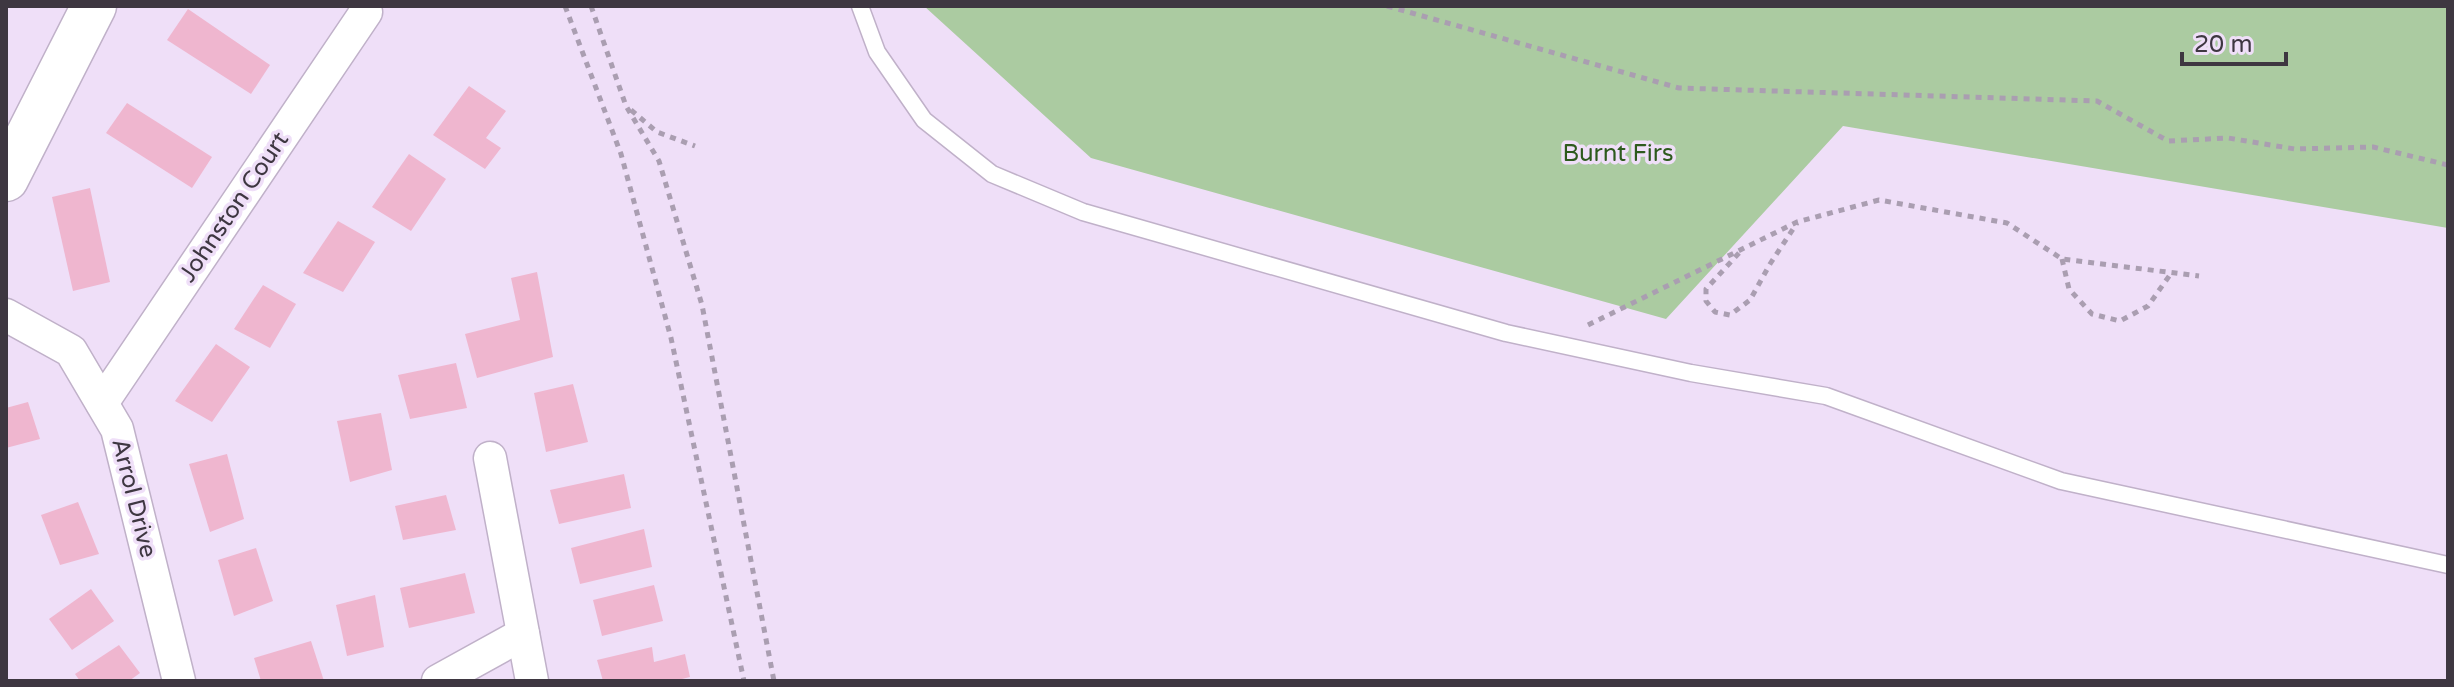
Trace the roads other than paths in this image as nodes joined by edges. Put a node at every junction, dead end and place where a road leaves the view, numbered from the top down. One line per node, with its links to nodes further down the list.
1 (94, 6): 4 (street)
2 (860, 6): 8 (lane)
3 (366, 12): 6 (street, Johnston Court)
4 (6, 179)
5 (6, 315): 6 (street, Arrol Drive)
6 (102, 403): 10 (street, Arrol Drive)
7 (490, 458): 9 (street)
8 (2448, 565)
9 (523, 634): 11 (street); 12 (street)
10 (179, 681)
11 (438, 681)
12 (532, 681)

